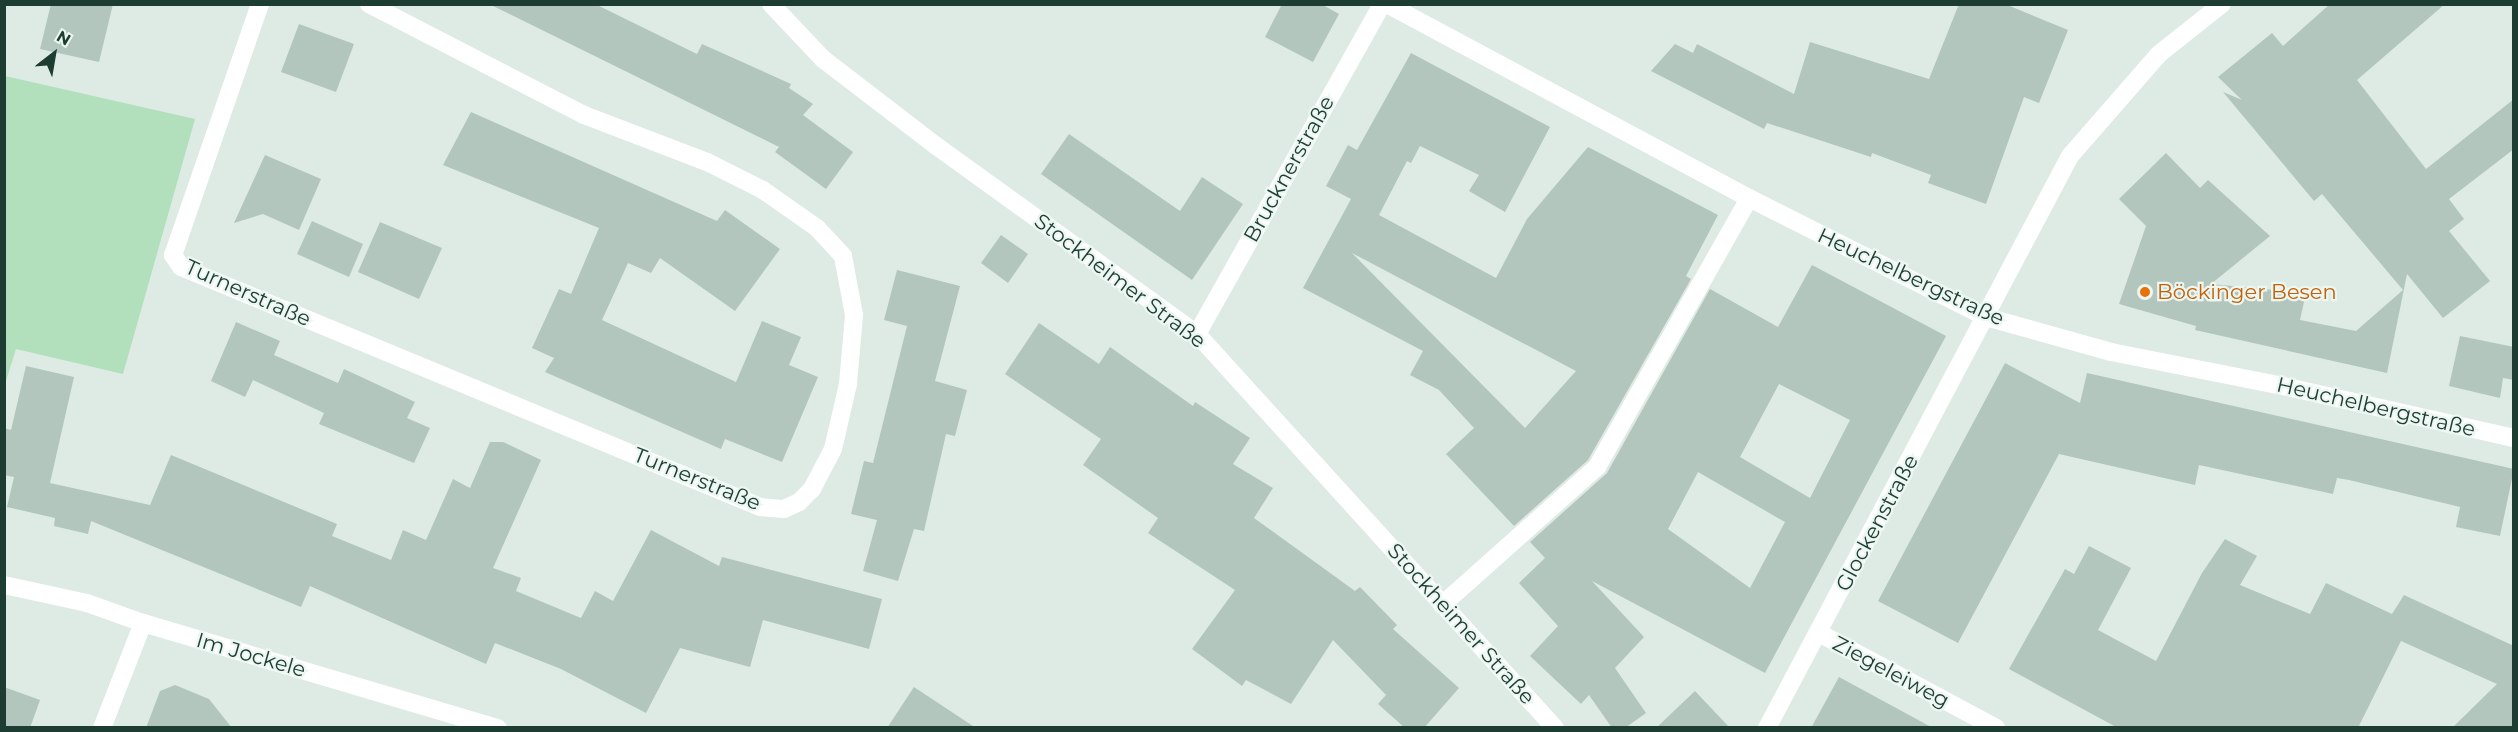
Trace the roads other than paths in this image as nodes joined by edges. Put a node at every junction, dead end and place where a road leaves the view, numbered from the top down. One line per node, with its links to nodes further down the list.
1 (260, 4): 2 (street, Turnerstraße)
2 (369, 4)
3 (771, 4): 9 (street, Stockheimer Straße)
4 (1382, 4): 9 (street, Brucknerstraße)
5 (1387, 4): 7 (street, Heuchelbergstraße)
6 (2222, 4): 8 (street, Glockenstraße)
7 (1749, 198): 8 (street, Heuchelbergstraße); 12 (street)
8 (1986, 318): 10 (street, Heuchelbergstraße); 14 (street, Glockenstraße)
9 (1197, 334): 12 (street, Stockheimer Straße)
10 (2514, 438)
11 (4, 585): 13 (street, Im Jockele)
12 (1442, 605): 17 (street, Stockheimer Straße)
13 (143, 623): 15 (street); 16 (street, Im Jockele)
14 (1819, 633): 18 (street, Glockenstraße); 19 (street, Ziegeleiweg)
15 (102, 728)
16 (498, 728)
17 (1555, 728)
18 (1767, 728)
19 (1995, 728)

